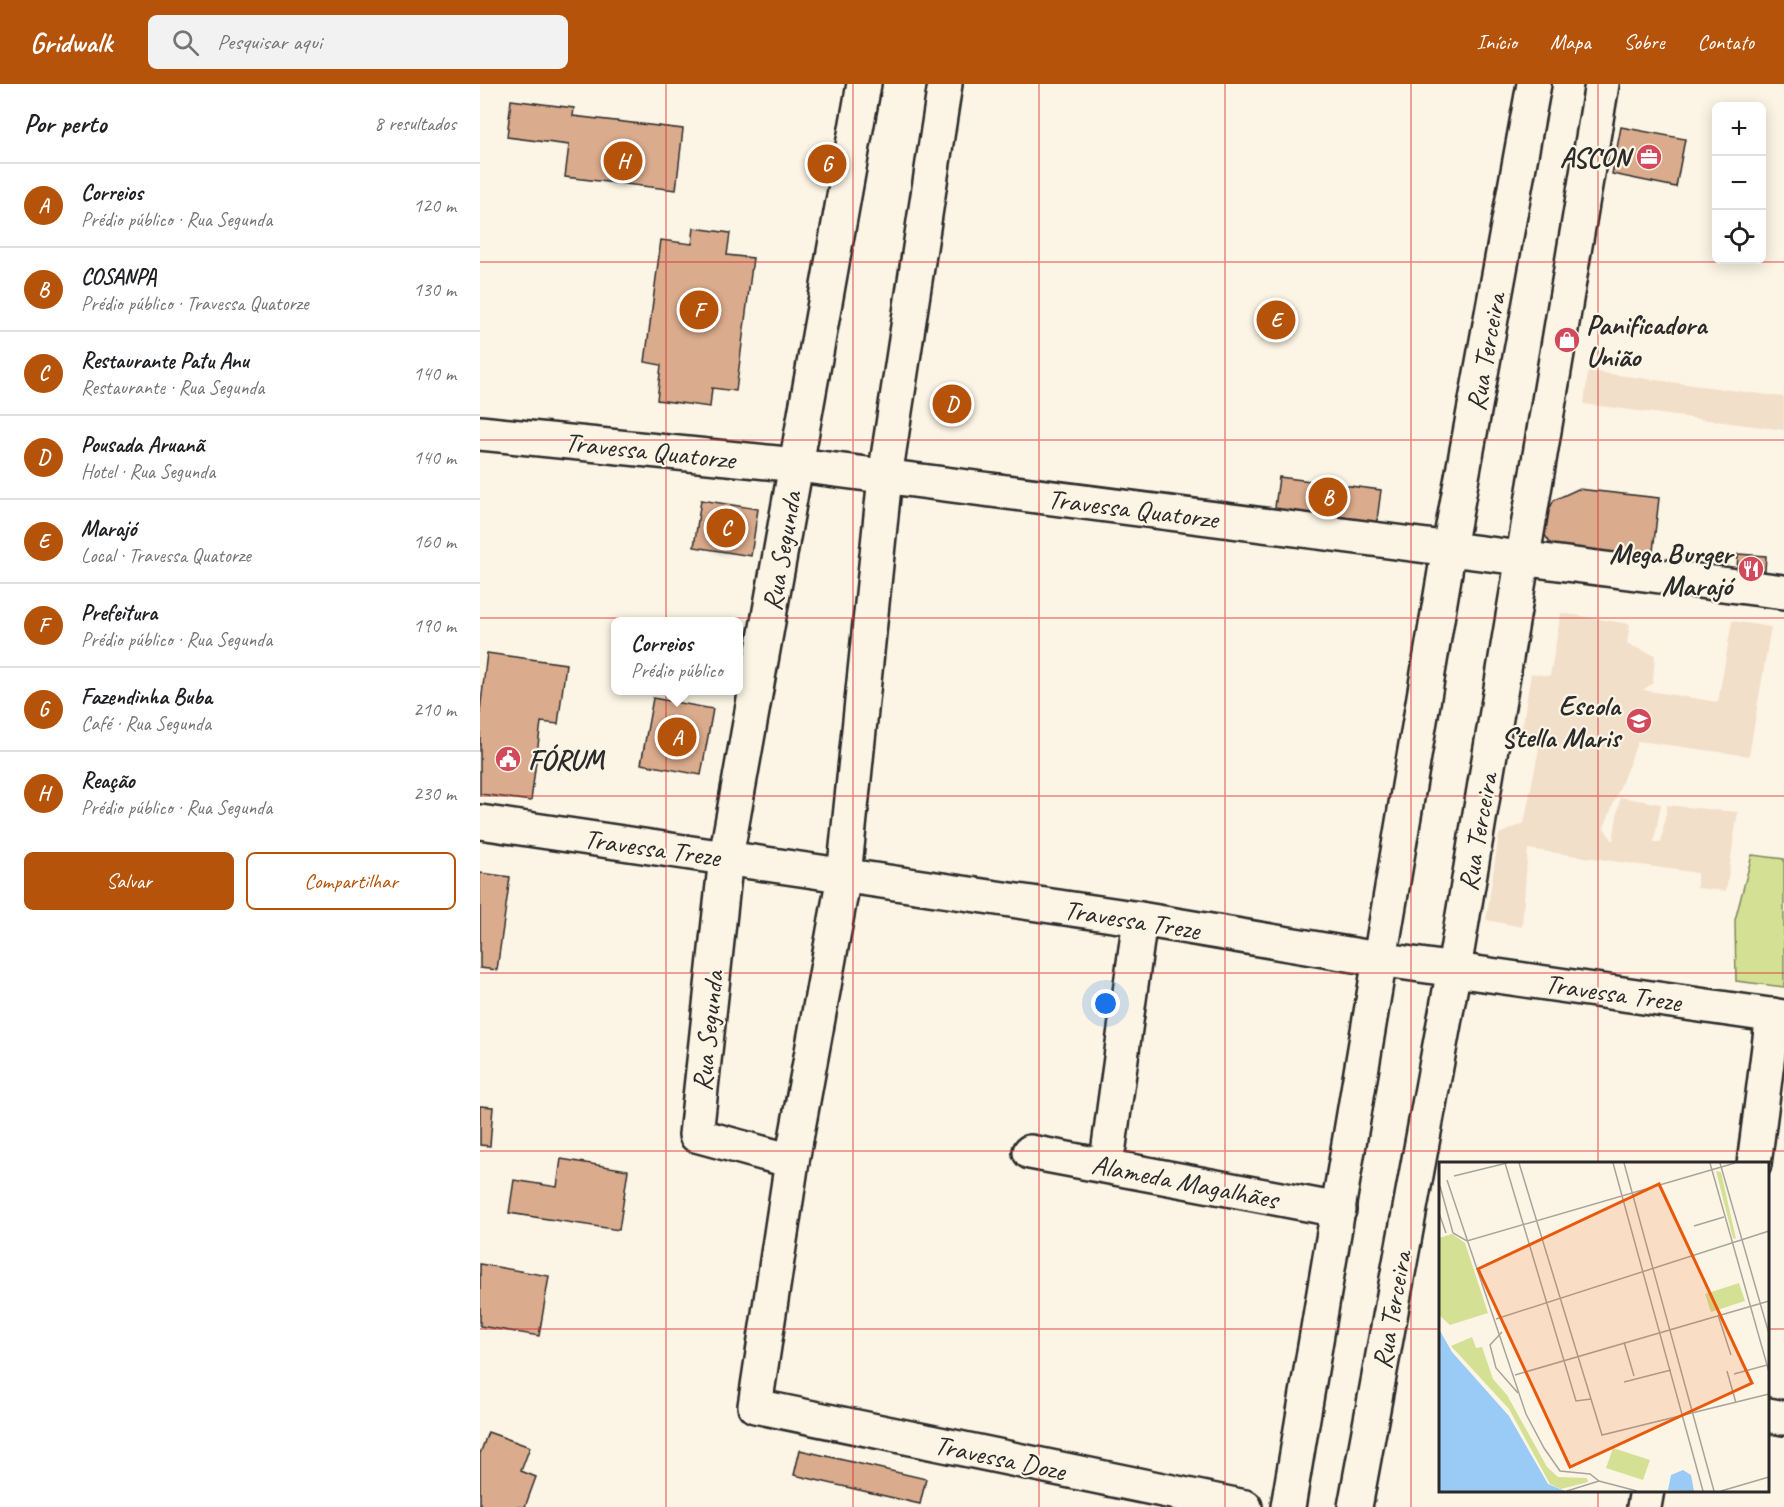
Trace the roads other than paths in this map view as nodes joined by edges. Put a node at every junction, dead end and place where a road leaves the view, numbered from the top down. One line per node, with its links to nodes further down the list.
1 (864, 84): 6 (street, Rua Segunda)
2 (945, 84): 7 (street)
3 (1534, 84): 8 (street, Rua Terceira)
4 (1602, 84): 9 (street, Rua Terceira)
5 (480, 433): 6 (street, Travessa Quatorze)
6 (797, 465): 7 (street, Travessa Quatorze); 12 (street, Rua Segunda)
7 (885, 477): 8 (street, Travessa Quatorze); 13 (street)
8 (1449, 548): 9 (street, Travessa Quatorze); 15 (street, Rua Terceira)
9 (1524, 559): 10 (street, Travessa Quatorze); 16 (street, Rua Terceira)
10 (1784, 592)
11 (480, 822): 12 (street, Travessa Treze)
12 (726, 857): 13 (street, Travessa Treze); 20 (street, Rua Segunda)
13 (844, 876): 14 (street, Travessa Treze); 20 (street)
14 (1140, 919): 15 (street, Travessa Treze); 18 (street)
15 (1378, 959): 16 (street, Travessa Treze); 22 (street, Rua Terceira)
16 (1454, 969): 17 (street, Travessa Treze); 28 (street, Rua Terceira)
17 (1778, 1016): 21 (street)
18 (1108, 1146)
19 (1030, 1152): 22 (street, Alameda Magalhães)
20 (792, 1161): 26 (street, Travessa Doze)
21 (1754, 1162)
22 (1339, 1210): 27 (street, Rua Terceira)
23 (1769, 1416): 24 (street)
24 (1784, 1418)
25 (1647, 1492): 29 (street)
26 (1245, 1507)
27 (1288, 1507)
28 (1355, 1507)
29 (1644, 1507)

